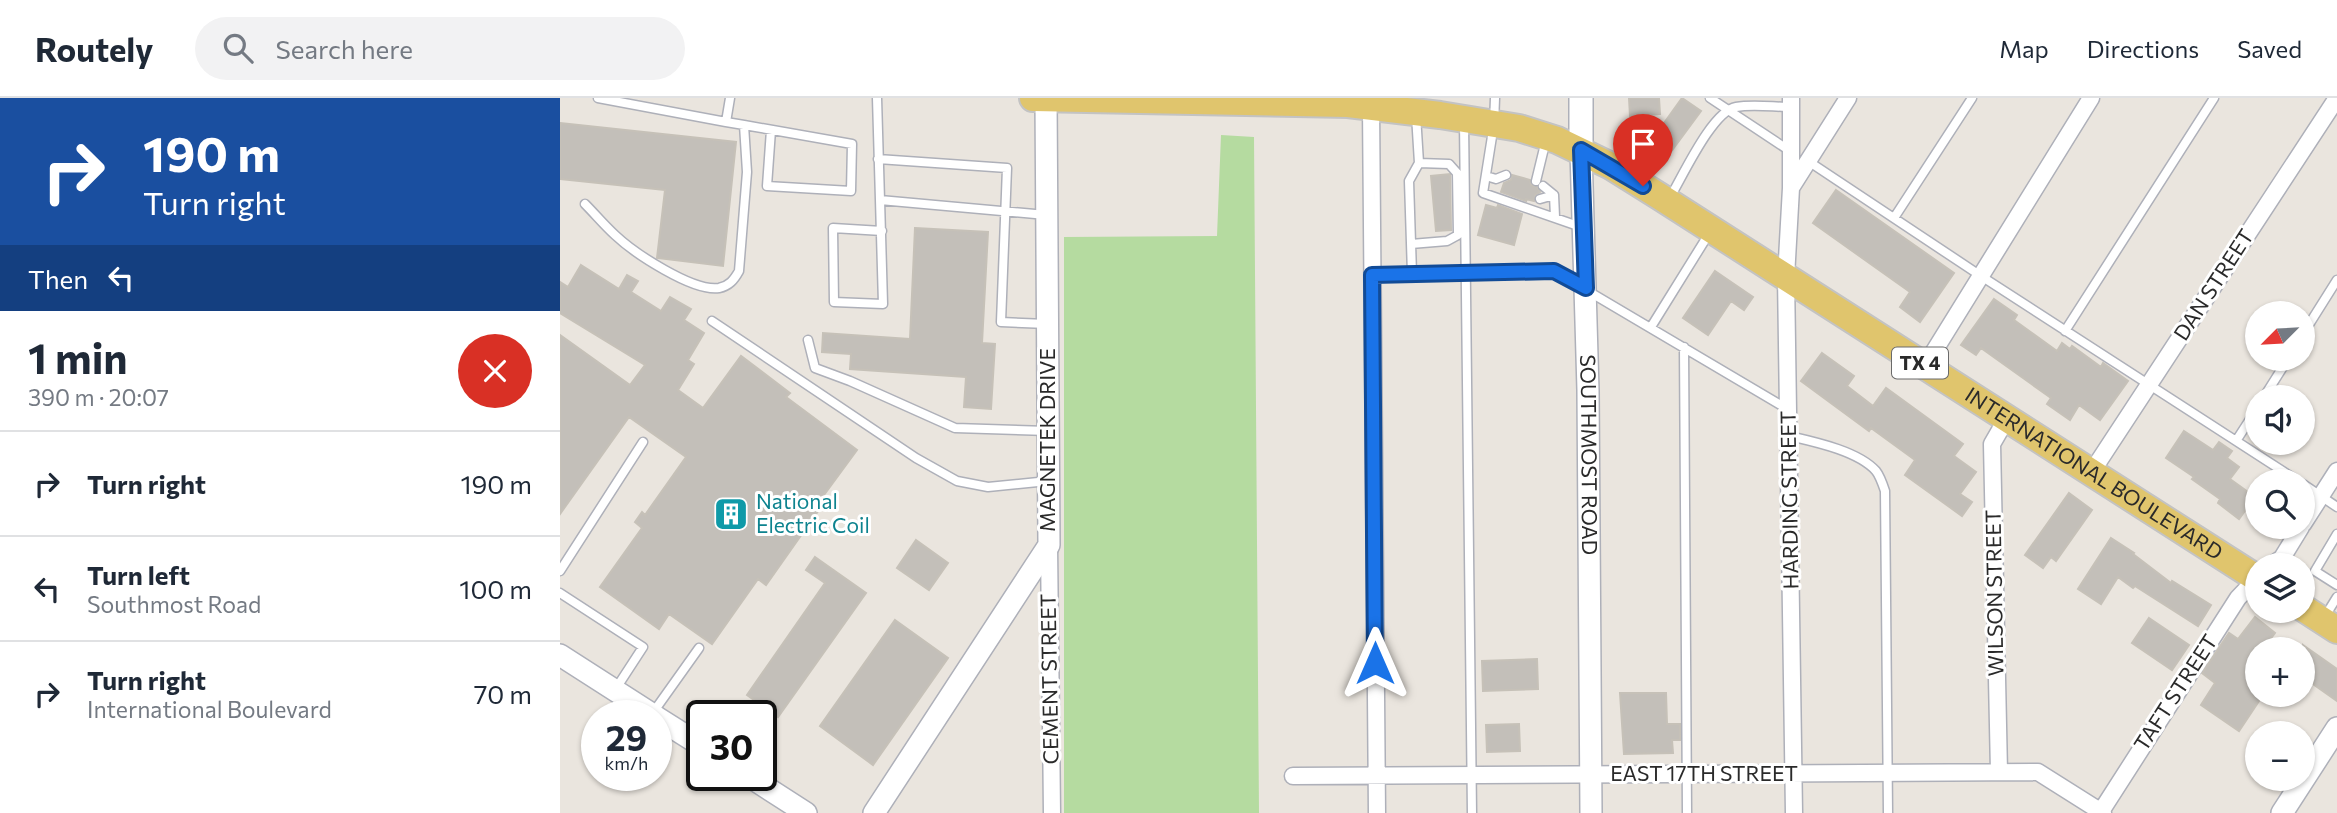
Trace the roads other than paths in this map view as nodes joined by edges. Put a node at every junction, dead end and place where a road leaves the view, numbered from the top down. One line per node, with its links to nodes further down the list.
1 (597, 98): 12 (lane)
2 (730, 98): 21 (lane)
3 (877, 98): 27 (lane)
4 (1042, 98): 13 (main road, INTERNATIONAL BOULEVARD / TX 4); 42 (street, MAGNETEK DRIVE)
5 (1581, 98): 25 (main road, SOUTHMOST ROAD)
6 (1710, 98): 17 (lane)
7 (1848, 98): 28 (street, HARDING STREET)
8 (1972, 98): 44 (lane)
9 (2091, 98): 52 (street)
10 (2214, 98): 60 (lane)
11 (2337, 98): 64 (street, DAN STREET)
12 (613, 99): 21 (lane)
13 (1299, 100): 14 (main road, INTERNATIONAL BOULEVARD / TX 4)
14 (1335, 101): 16 (main road, INTERNATIONAL BOULEVARD / TX 4)
15 (1791, 102): 17 (lane); 26 (street, HARDING STREET)
16 (1371, 107): 19 (main road, INTERNATIONAL BOULEVARD / TX 4); 51 (street)
17 (1727, 110): 26 (lane); 39 (lane)
18 (1494, 111): 20 (main road, INTERNATIONAL BOULEVARD / TX 4); 24 (main road, INTERNATIONAL BOULEVARD / TX 4); 32 (lane)
19 (1416, 112): 20 (main road, INTERNATIONAL BOULEVARD / TX 4); 29 (lane)
20 (1464, 119): 30 (lane)
21 (726, 122): 22 (lane)
22 (744, 125): 23 (lane); 40 (lane)
23 (771, 130): 23 (lane)
24 (1547, 137): 25 (main road, INTERNATIONAL BOULEVARD / TX 4); 36 (lane)
25 (1581, 150): 39 (main road, INTERNATIONAL BOULEVARD / TX 4); 45 (street, SOUTHMOST ROAD)
26 (1791, 152): 34 (street, HARDING STREET)
27 (878, 159): 38 (lane); 41 (lane)
28 (1808, 161): 34 (street, HARDING STREET); 44 (lane)
29 (1419, 163): 30 (lane); 48 (lane)
30 (1461, 173): 48 (lane); 49 (lane)
31 (1506, 175): 33 (lane)
32 (1486, 176): 33 (lane); 43 (lane)
33 (1496, 178): 35 (lane)
34 (1791, 188): 53 (street, HARDING STREET)
35 (1502, 189)
36 (1554, 195): 37 (lane); 43 (lane)
37 (1540, 199)
38 (880, 200): 41 (lane); 47 (lane)
39 (1668, 201): 46 (main road, INTERNATIONAL BOULEVARD / TX 4)
40 (585, 204)
41 (1004, 210): 42 (lane); 58 (lane)
42 (1046, 215): 58 (street, MAGNETEK DRIVE)
43 (1555, 217): 45 (lane)
44 (1894, 218): 52 (lane)
45 (1583, 228): 55 (street, SOUTHMOST ROAD)
46 (1712, 229): 53 (main road, INTERNATIONAL BOULEVARD / TX 4); 59 (lane)
47 (882, 231): 47 (lane)
48 (1411, 244): 50 (lane)
49 (1467, 273): 50 (lane); 55 (lane); 99 (lane)
50 (1412, 274): 51 (lane)
51 (1372, 275): 98 (street)
52 (1981, 276): 60 (lane); 63 (street)
53 (1786, 277): 63 (main road, INTERNATIONAL BOULEVARD / TX 4); 65 (street, HARDING STREET)
54 (2337, 280): 56 (lane)
55 (1586, 288): 59 (lane); 101 (street, SOUTHMOST ROAD)
56 (2315, 315)
57 (712, 321): 75 (lane)
58 (1047, 324): 68 (street, MAGNETEK DRIVE)
59 (1651, 327): 62 (lane)
60 (2065, 331): 64 (lane)
61 (808, 340): 68 (lane)
62 (1684, 347): 65 (lane); 100 (lane)
63 (1925, 366): 66 (main road, INTERNATIONAL BOULEVARD / TX 4)
64 (2149, 385): 70 (lane); 74 (street, DAN STREET)
65 (1788, 410): 69 (street, HARDING STREET)
66 (2007, 418): 74 (main road, INTERNATIONAL BOULEVARD / TX 4); 96 (street, WILSON STREET)
67 (2245, 427): 70 (lane)
68 (1048, 431): 75 (street, MAGNETEK DRIVE)
69 (1789, 436): 95 (lane); 97 (street, HARDING STREET)
70 (2236, 441): 72 (lane)
71 (643, 442): 83 (lane)
72 (2279, 469)
73 (2337, 471): 77 (street, TAFT STREET)
74 (2091, 473): 82 (main road, INTERNATIONAL BOULEVARD / TX 4)
75 (1048, 481): 81 (street, MAGNETEK DRIVE)
76 (2315, 492): 77 (lane)
77 (2321, 496): 78 (street, TAFT STREET); 79 (lane)
78 (2315, 505)
79 (2337, 507)
80 (2337, 534): 84 (lane)
81 (1049, 545): 105 (street, MAGNETEK DRIVE); 106 (street, CEMENT STREET)
82 (2245, 565)
83 (560, 571)
84 (2337, 585)
85 (2245, 591): 113 (street, TAFT STREET)
86 (560, 593): 91 (lane)
87 (2337, 597): 88 (lane)
88 (2321, 620)
89 (699, 648): 93 (lane)
90 (560, 655): 91 (street)
91 (615, 690): 92 (street)
92 (630, 700)
93 (665, 700)
94 (2337, 728): 114 (street)
95 (1888, 772): 96 (street, EAST 17TH STREET); 97 (street, EAST 17TH STREET); 112 (lane)
96 (1998, 772): 113 (street, EAST 17TH STREET)
97 (1793, 773): 100 (street, EAST 17TH STREET); 111 (street, HARDING STREET)
98 (1376, 774): 99 (street, EAST 17TH STREET); 102 (street, EAST 17TH STREET); 107 (street)
99 (1472, 774): 101 (street, EAST 17TH STREET); 108 (lane)
100 (1686, 774): 101 (street, EAST 17TH STREET); 110 (lane)
101 (1591, 775): 109 (street, SOUTHMOST ROAD)
102 (1293, 776)
103 (772, 791): 104 (street)
104 (806, 813)
105 (874, 813)
106 (1052, 813)
107 (1377, 813)
108 (1472, 813)
109 (1591, 813)
110 (1687, 813)
111 (1794, 813)
112 (1888, 813)
113 (2101, 813)
114 (2282, 813)

